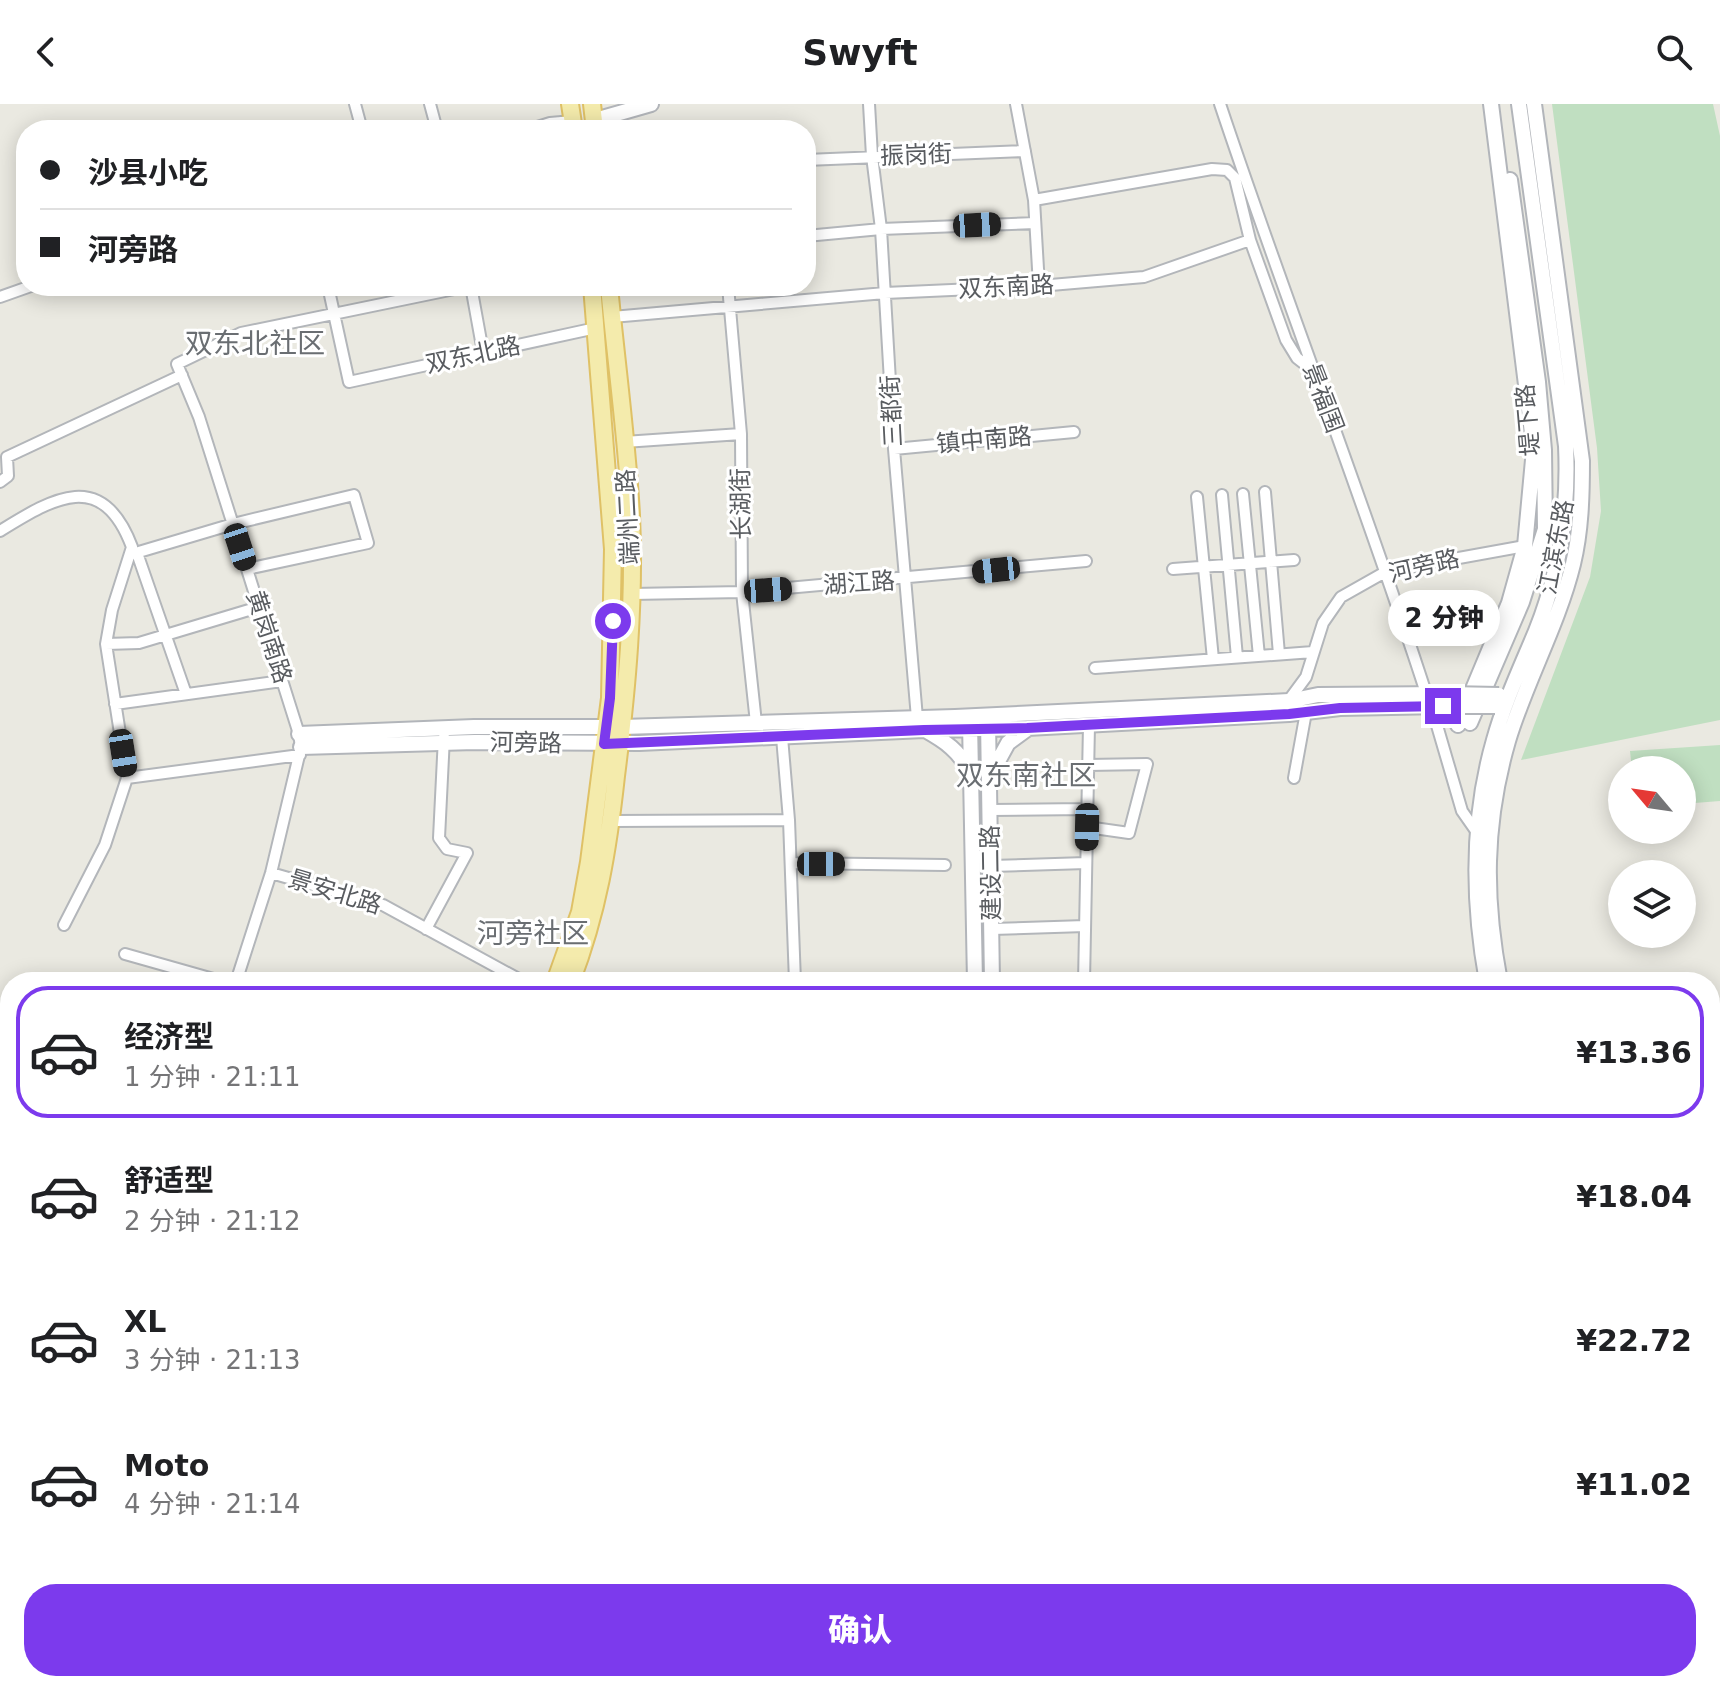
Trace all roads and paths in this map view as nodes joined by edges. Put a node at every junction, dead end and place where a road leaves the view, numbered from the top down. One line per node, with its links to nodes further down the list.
1 (651, 104): 9 (street)
2 (869, 104): 11 (street, 三都街)
3 (1016, 104): 10 (street)
4 (1220, 104): 33 (street, 景福围)
5 (1491, 104): 35 (street, 堤下路)
6 (1499, 104): 35 (street, 堤下路)
7 (1519, 104): 77 (street, 江滨东路)
8 (1534, 104): 77 (street, 江滨东路)
9 (594, 118)
10 (1025, 151): 11 (street, 振岗街); 13 (street)
11 (872, 156): 12 (street, 振岗街); 15 (street, 三都街)
12 (816, 159)
13 (1034, 200): 14 (street); 17 (street)
14 (1035, 223): 15 (street); 18 (street)
15 (881, 229): 16 (street); 19 (street, 三都街)
16 (816, 235)
17 (1250, 240): 18 (street, 双东南路); 33 (street)
18 (1039, 286): 19 (street, 双东南路)
19 (885, 293): 28 (street, 双东南路); 39 (street, 三都街)
20 (330, 296): 29 (street)
21 (400, 296): 27 (street)
22 (417, 296): 27 (street)
23 (472, 296): 32 (street)
24 (593, 296): 31 (main road, 端州二路)
25 (610, 296): 30 (main road, 端州二路)
26 (728, 296): 28 (street, 长湖街)
27 (401, 299): 29 (street)
28 (729, 306): 30 (street, 双东南路); 37 (street, 长湖街)
29 (334, 314): 32 (street, 双东北路); 34 (street)
30 (612, 317): 38 (main road, 端州二路)
31 (596, 328): 32 (street, 双东北路); 74 (main road, 端州二路)
32 (483, 352)
33 (1311, 369): 57 (street, 景福围)
34 (182, 375): 40 (street); 45 (street, 黄岗南路)
35 (1526, 384): 47 (street, 堤下路); 47 (street, 堤下路)
36 (1074, 432): 39 (street, 镇中南路)
37 (741, 434): 38 (street); 59 (street, 长湖街)
38 (624, 442): 60 (main road, 端州二路)
39 (894, 449): 58 (street, 三都街)
40 (0, 482)
41 (1265, 492): 51 (street)
42 (1243, 494): 52 (street)
43 (1222, 495): 53 (street)
44 (1197, 497): 54 (street)
45 (233, 524): 48 (street); 55 (street, 黄岗南路); 55 (street)
46 (0, 531): 48 (street)
47 (1525, 546): 57 (street, 河旁路)
48 (135, 554): 62 (street); 63 (street)
49 (1294, 560): 51 (street)
50 (1086, 561): 58 (street, 湖江路)
51 (1271, 562): 52 (street); 65 (street)
52 (1249, 563): 53 (street); 66 (street)
53 (1228, 565): 54 (street); 67 (street)
54 (1204, 567): 56 (street); 68 (street)
55 (247, 569): 61 (street, 黄岗南路)
56 (1173, 569)
57 (1387, 571): 64 (street, 河旁路); 75 (street, 景福围)
58 (905, 580): 59 (street, 湖江路); 84 (street, 三都街)
59 (742, 592): 60 (street, 湖江路); 82 (street, 长湖街)
60 (632, 594): 74 (main road, 端州二路)
61 (259, 607): 62 (street); 71 (street, 黄岗南路)
62 (167, 634): 63 (street); 72 (street)
63 (106, 644): 78 (street)
64 (1313, 652): 65 (street); 70 (street, 河旁路)
65 (1279, 654): 66 (street)
66 (1259, 656): 67 (street)
67 (1237, 657): 68 (street)
68 (1213, 659): 69 (street)
69 (1095, 668)
70 (1306, 677): 73 (street); 76 (street, 河旁路)
71 (282, 681): 72 (street); 90 (street, 黄岗南路)
72 (186, 694): 78 (street)
73 (1318, 695): 75 (street, 河旁路); 76 (street, 河旁路)
74 (618, 698): 87 (main road, 端州二路)
75 (1426, 699): 77 (street, 河旁路, bridge); 79 (street, 河旁路)
76 (1289, 701): 80 (street, 河旁路)
77 (1509, 702): 104 (street, 江滨东路); 125 (street, 江滨东路)
78 (115, 704): 93 (street)
79 (1306, 712): 85 (street, 河旁路); 94 (street)
80 (988, 722): 83 (street, 河旁路); 86 (street, 河旁路); 92 (street, 建设二路)
81 (1436, 722): 104 (street)
82 (756, 723): 84 (street, 河旁路); 87 (street, 河旁路)
83 (970, 723): 84 (street, 河旁路); 95 (street, 建设二路)
84 (920, 724): 89 (street, 河旁路); 95 (street)
85 (1089, 725): 86 (street, 河旁路); 91 (street)
86 (1027, 728): 92 (street)
87 (613, 735): 88 (street, 河旁路); 89 (street, 河旁路); 96 (main road, 端州二路)
88 (444, 736): 90 (street, 河旁路); 112 (street)
89 (782, 737): 99 (street)
90 (300, 745): 93 (street, 河旁路); 109 (street)
91 (1088, 765): 97 (street); 103 (street)
92 (990, 776): 98 (street, 建设二路)
93 (127, 778): 110 (street)
94 (1294, 778)
95 (971, 781): 102 (street, 建设二路)
96 (606, 792): 100 (main road, 端州二路); 118 (main road, 端州二路)
97 (1087, 809): 98 (street); 103 (street)
98 (990, 810): 101 (street, 建设二路)
99 (789, 820): 100 (street); 105 (street)
100 (612, 821): 119 (main road, 端州二路)
101 (991, 825): 102 (street); 108 (street, 建设二路)
102 (974, 826): 121 (street, 建设二路)
103 (1087, 827): 106 (street)
104 (1476, 831): 124 (street, 江滨东路)
105 (791, 863): 107 (street); 120 (street)
106 (1086, 863): 108 (street); 111 (street)
107 (945, 865)
108 (991, 866): 113 (street, 建设二路)
109 (271, 873): 112 (street, 景安北路); 116 (street)
110 (64, 925)
111 (1085, 926): 113 (street); 123 (street)
112 (426, 929): 117 (street, 景安北路)
113 (992, 929): 122 (street, 建设二路)
114 (125, 954): 115 (street)
115 (189, 972)
116 (239, 972)
117 (506, 972)
118 (559, 972)
119 (575, 972)
120 (795, 972)
121 (975, 972)
122 (992, 972)
123 (1084, 972)
124 (1486, 972)
125 (1498, 972)

